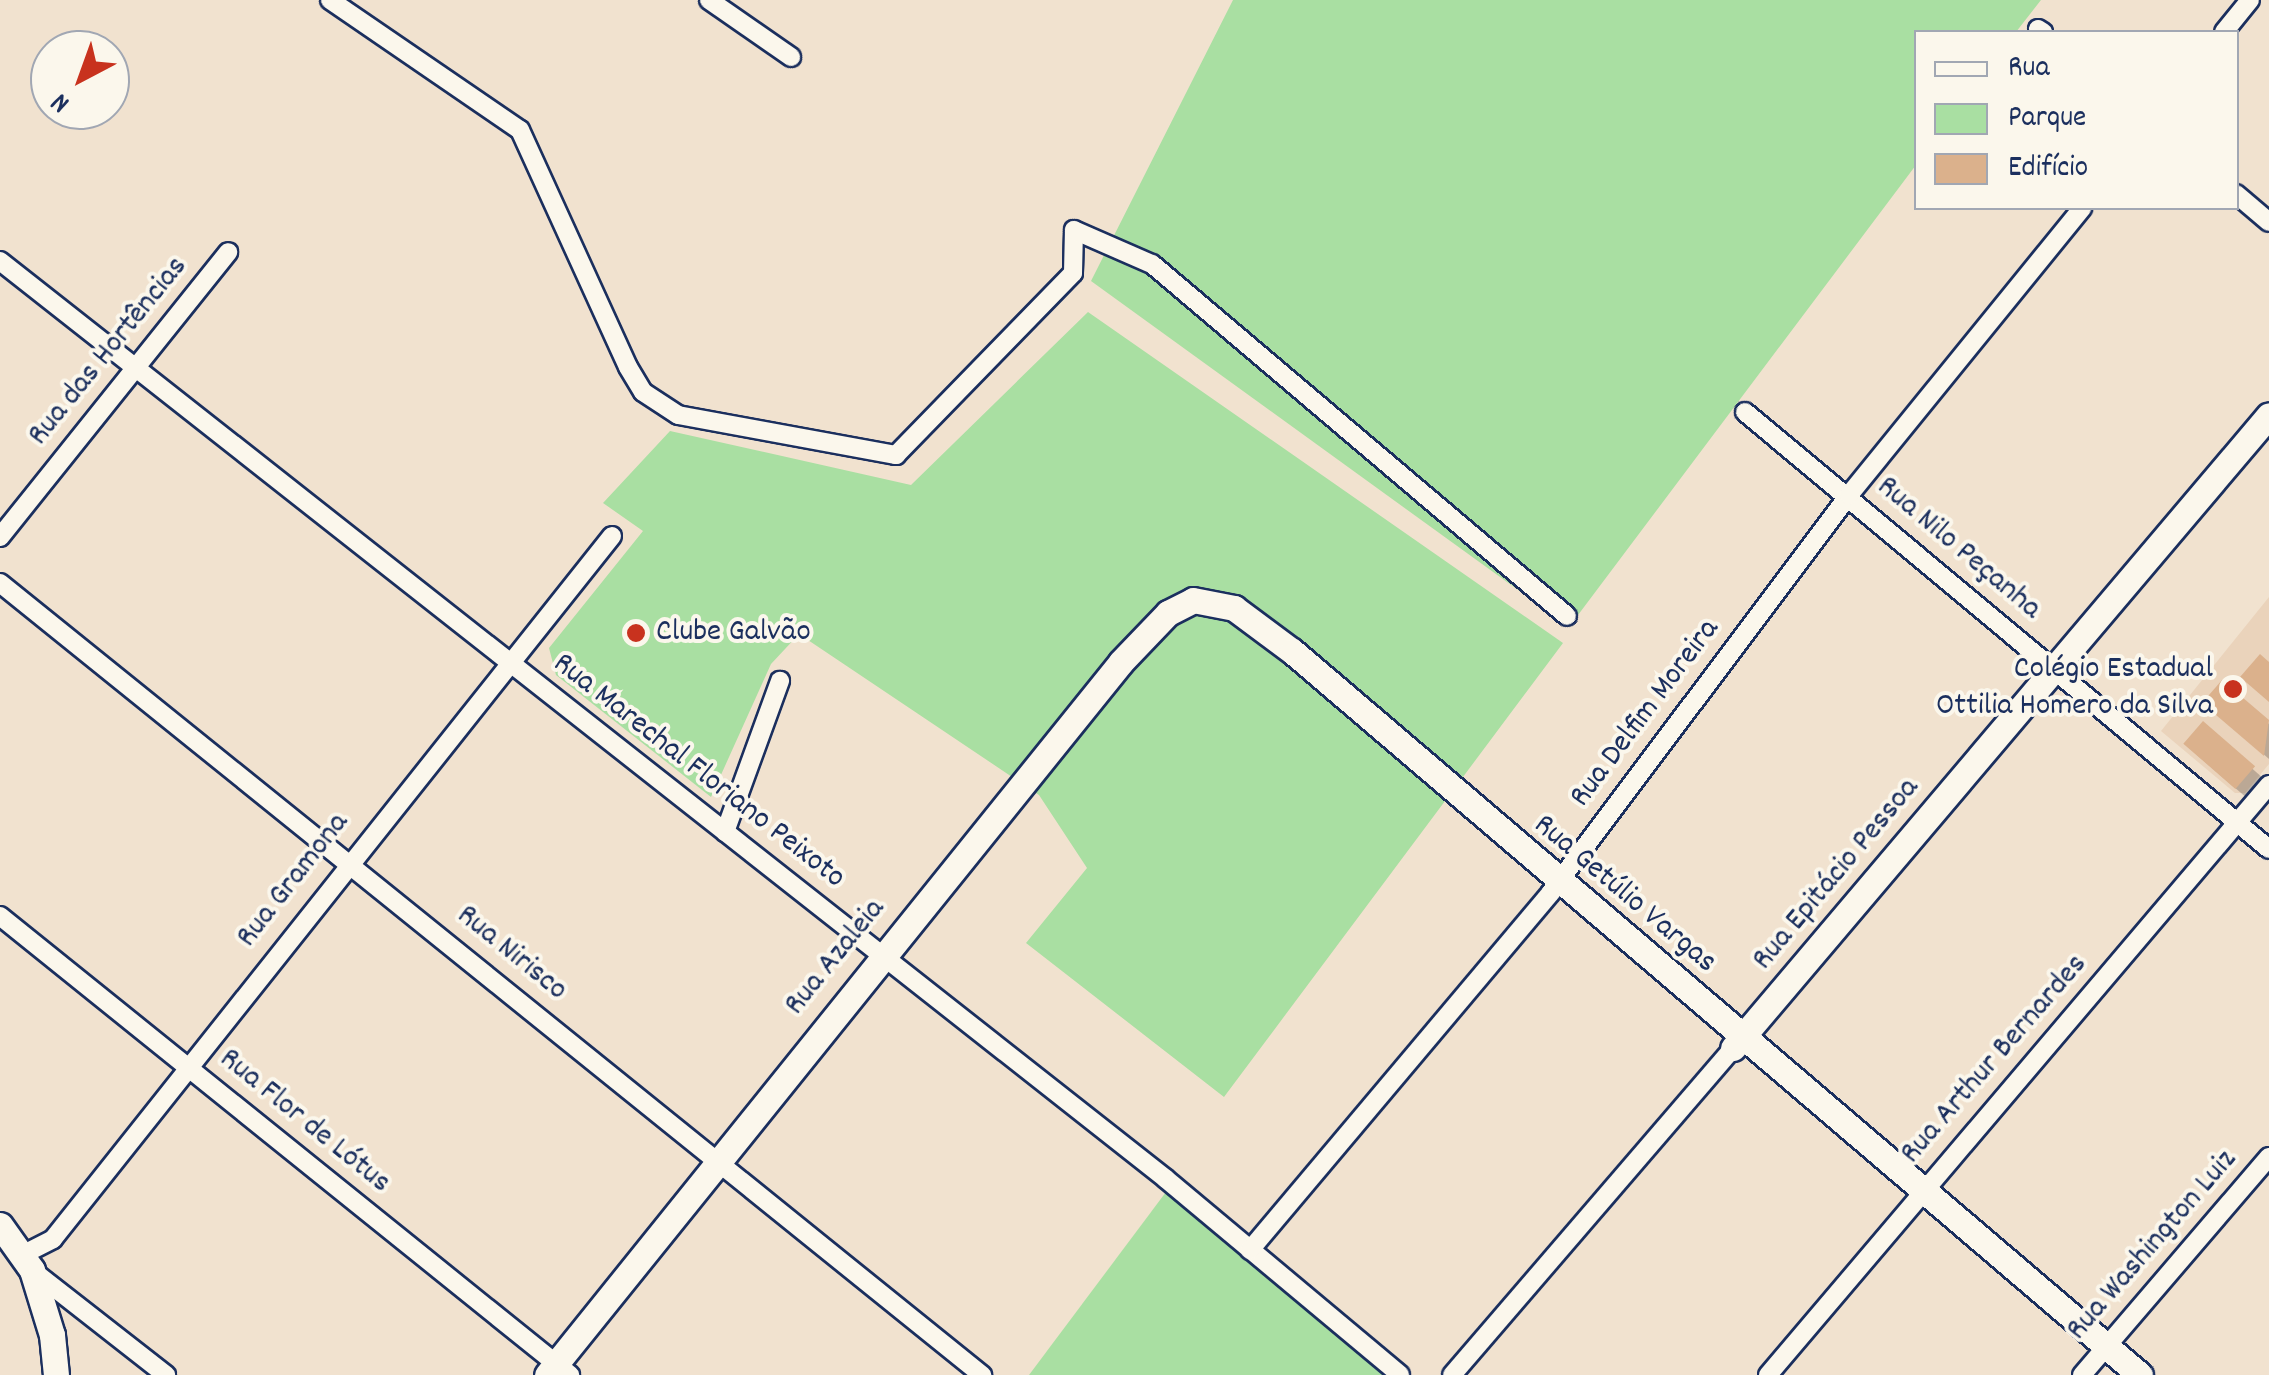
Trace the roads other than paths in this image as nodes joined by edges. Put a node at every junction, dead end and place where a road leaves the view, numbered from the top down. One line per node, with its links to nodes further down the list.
1 (330, 0): 19 (street)
2 (709, 0): 5 (street)
3 (2250, 0): 4 (street)
4 (2226, 30)
5 (790, 57)
6 (2239, 197): 8 (street)
7 (2080, 210): 14 (street, Rua Delfim Moreira)
8 (2269, 222)
9 (228, 252): 11 (street, Rua das Hortências)
10 (0, 261): 11 (street, Rua Marechal Floriano Peixoto)
11 (136, 367): 16 (street, Rua das Hortências); 20 (street, Rua Marechal Floriano Peixoto)
12 (1745, 412): 14 (street, Rua Nilo Peçanha)
13 (2269, 415): 21 (street, Rua Epitácio Pessoa)
14 (1849, 495): 21 (street, Rua Nilo Peçanha); 28 (street, Rua Delfim Moreira)
15 (612, 536): 20 (street, Rua Gramona)
16 (0, 537)
17 (0, 583): 27 (street, Rua Nirisco)
18 (1193, 600): 28 (street, Rua Getúlio Vargas); 30 (street, Rua Azaleia)
19 (1567, 616)
20 (509, 662): 25 (street, Rua Marechal Floriano Peixoto); 27 (street, Rua Gramona)
21 (2054, 669): 24 (street, Rua Nilo Peçanha); 31 (street, Rua Epitácio Pessoa)
22 (780, 681): 25 (street)
23 (2269, 785): 24 (street, Rua Arthur Bernardes)
24 (2237, 823): 26 (street, Rua Nilo Peçanha); 35 (street, Rua Arthur Bernardes)
25 (725, 832): 30 (street, Rua Marechal Floriano Peixoto)
26 (2269, 850)
27 (348, 861): 32 (street, Rua Gramona); 34 (street, Rua Nirisco)
28 (1556, 881): 31 (street, Rua Getúlio Vargas); 37 (street, Rua Delfim Moreira)
29 (0, 916): 32 (street, Rua Flor de Lótus)
30 (880, 954): 34 (street, Rua Azaleia); 37 (street, Rua Marechal Floriano Peixoto)
31 (1738, 1043): 35 (street, Rua Getúlio Vargas); 45 (street, Rua Epitácio Pessoa)
32 (187, 1066): 38 (street, Rua Gramona); 40 (street, Rua Flor de Lótus)
33 (2269, 1157): 39 (street, Rua Washington Luiz)
34 (718, 1158): 40 (street, Rua Azaleia); 43 (street, Rua Nirisco)
35 (1923, 1191): 39 (street, Rua Getúlio Vargas); 46 (street, Rua Arthur Bernardes)
36 (0, 1225): 38 (street)
37 (1250, 1250): 44 (street, Rua Marechal Floriano Peixoto)
38 (26, 1263): 41 (street); 42 (street)
39 (2106, 1346): 47 (street, Rua Washington Luiz); 48 (street, Rua Getúlio Vargas)
40 (558, 1371)
41 (56, 1375)
42 (166, 1375)
43 (982, 1375)
44 (1400, 1375)
45 (1452, 1375)
46 (1768, 1375)
47 (2082, 1375)
48 (2140, 1375)

